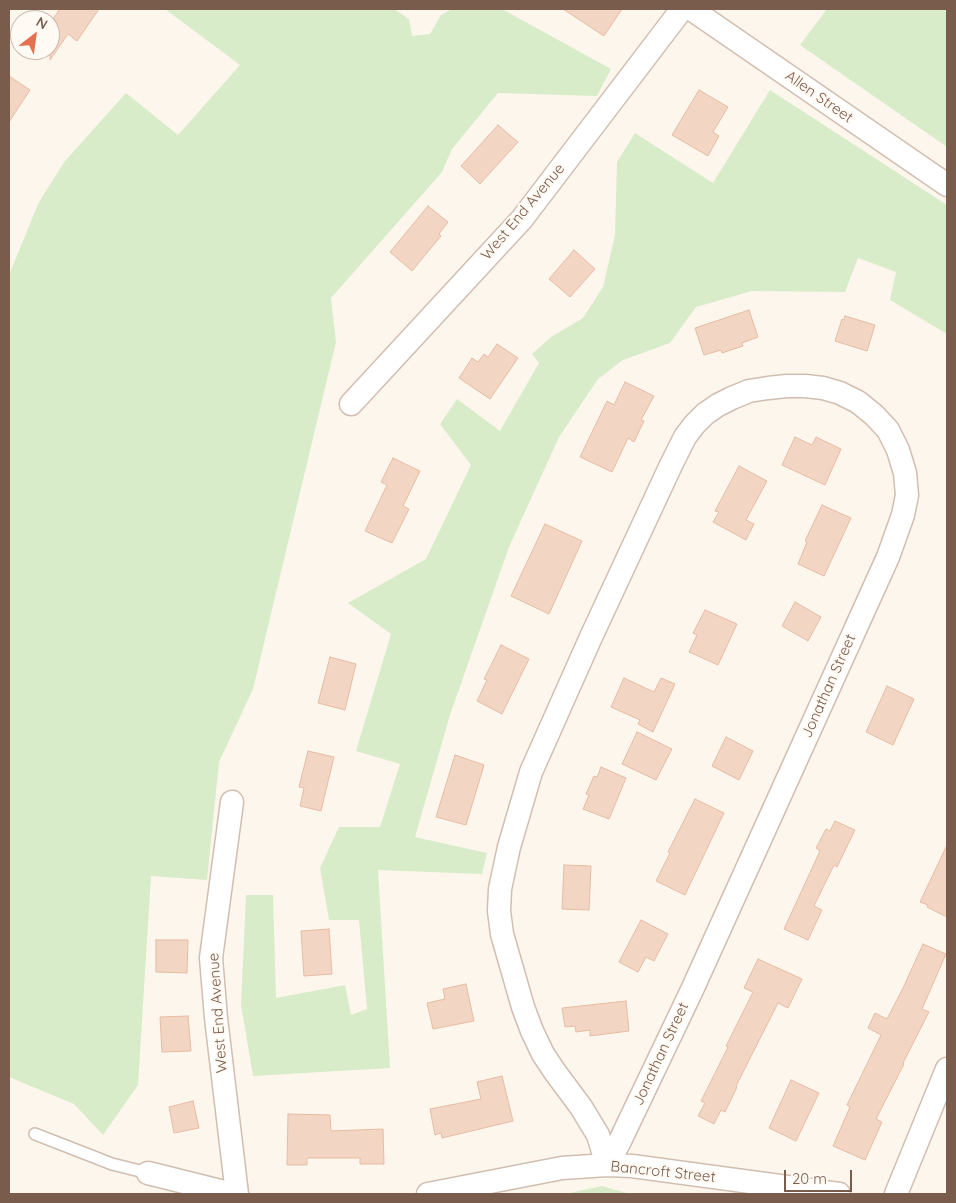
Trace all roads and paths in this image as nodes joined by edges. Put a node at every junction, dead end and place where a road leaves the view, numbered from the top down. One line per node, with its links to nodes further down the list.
1 (682, 9): 4 (street, West End Avenue)
2 (691, 9): 3 (street, Allen Street)
3 (947, 185)
4 (351, 404)
5 (232, 802): 11 (street, West End Avenue)
6 (947, 1069): 14 (street)
7 (35, 1134): 9 (lane)
8 (607, 1165): 8 (street, Jonathan Street); 12 (street, Bancroft Street); 13 (street, Bancroft Street)
9 (148, 1173): 10 (street)
10 (232, 1194)
11 (237, 1194)
12 (428, 1194)
13 (839, 1194)
14 (896, 1194)

